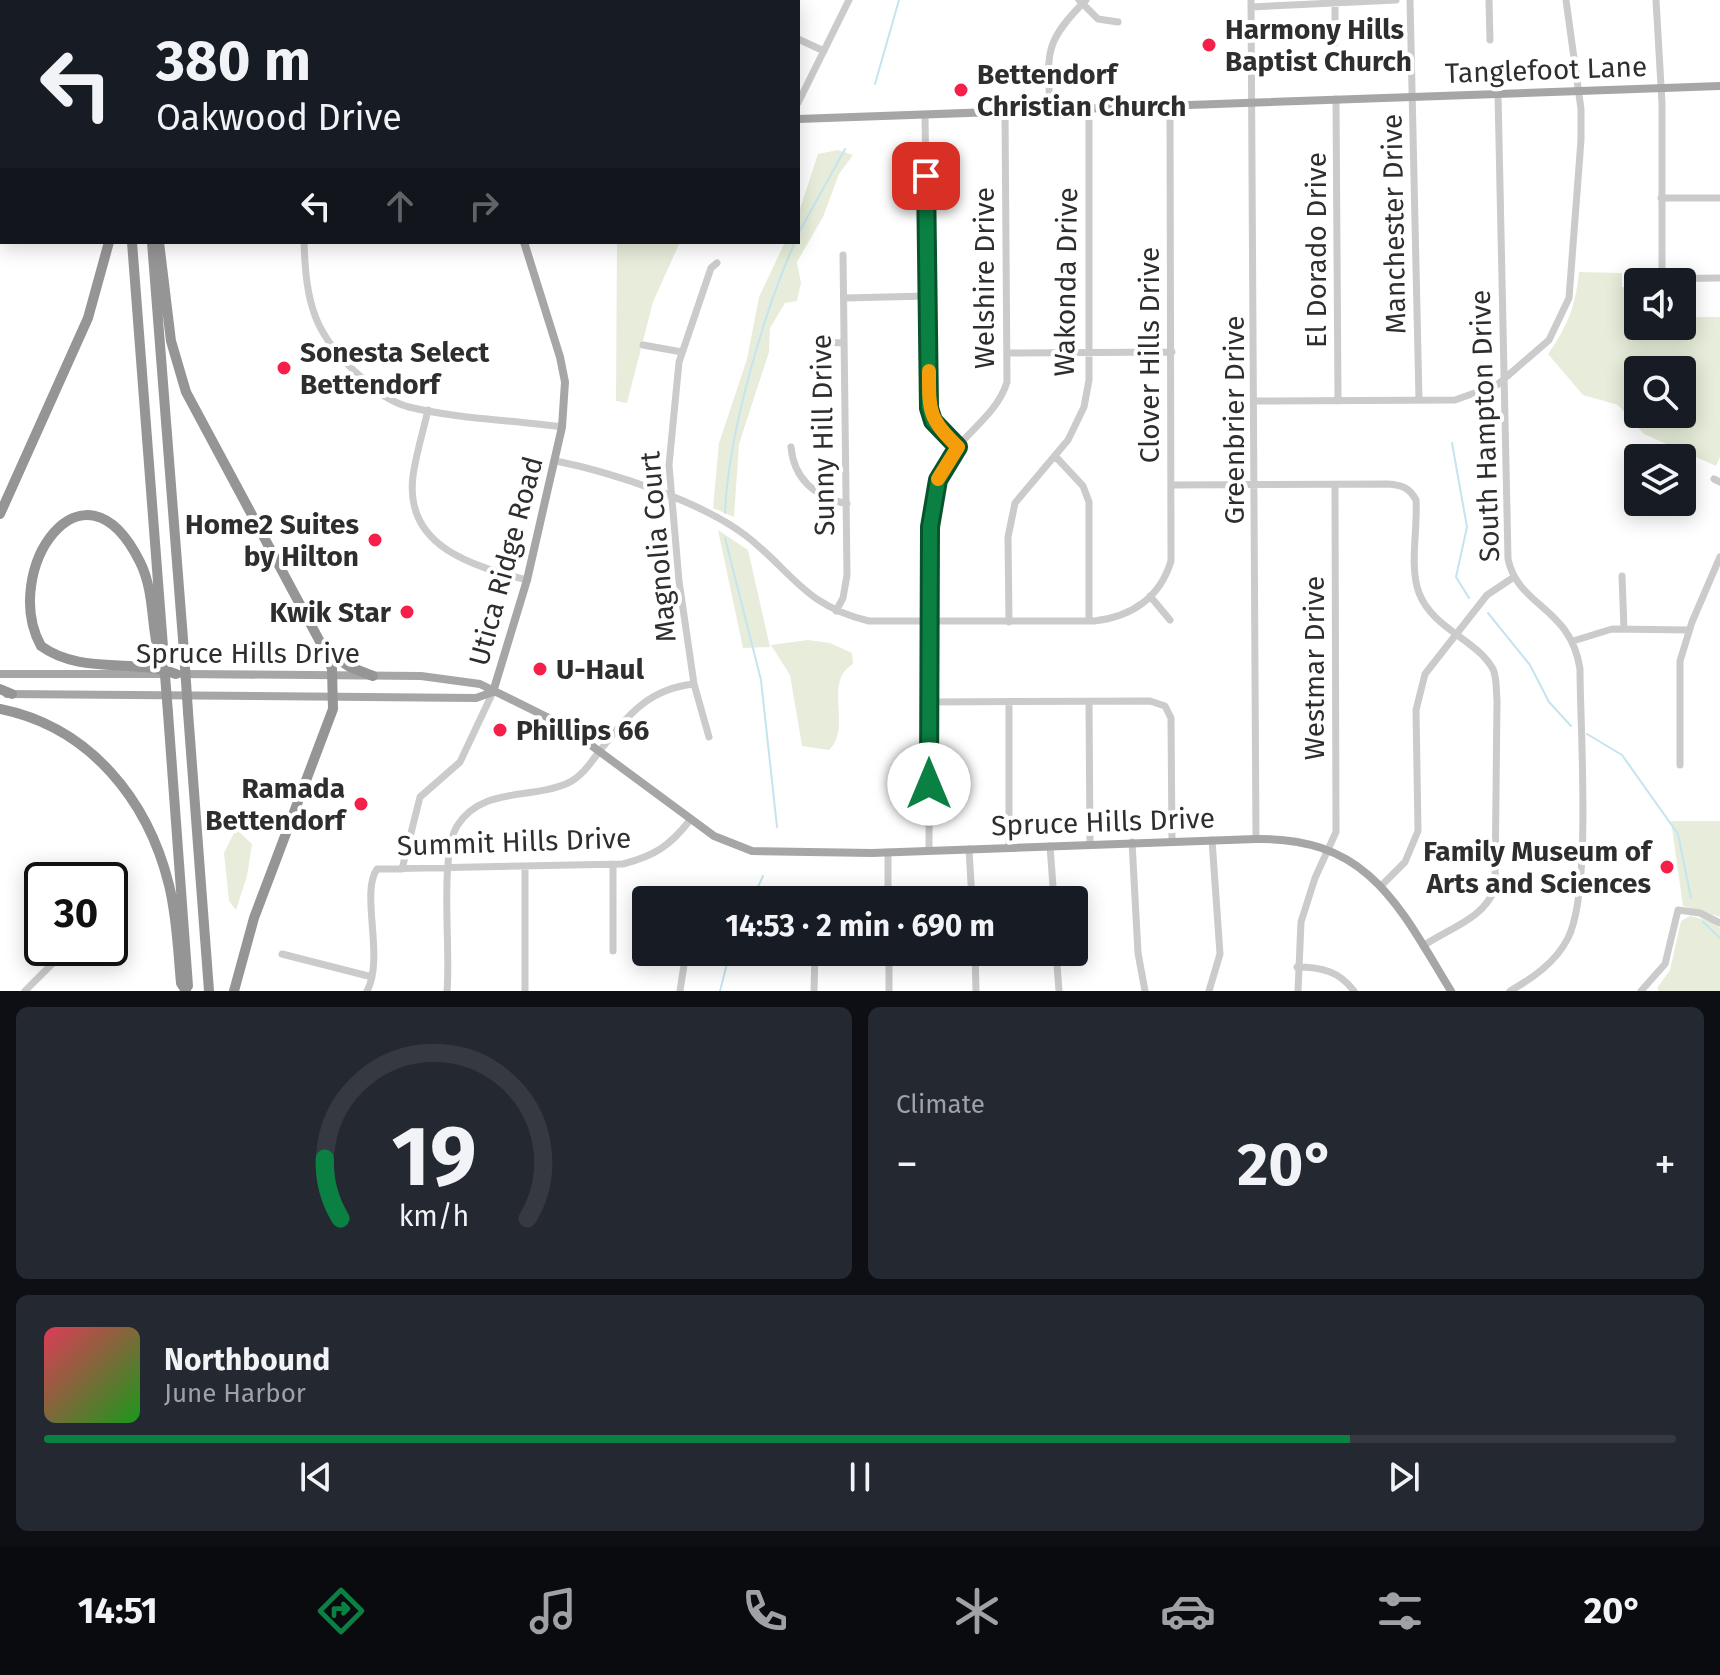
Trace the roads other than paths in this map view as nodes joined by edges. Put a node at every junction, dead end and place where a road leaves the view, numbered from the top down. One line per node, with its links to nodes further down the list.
1 (849, 0): 14 (street)
2 (1396, 0): 8 (street)
3 (1410, 0): 19 (street, Manchester Drive)
4 (1489, 0): 12 (street)
5 (1566, 0): 17 (street)
6 (1656, 0): 16 (street)
7 (1082, 1): 10 (street); 26 (street)
8 (1335, 2): 9 (street); 13 (street)
9 (1251, 4): 22 (street, Greenbrier Drive)
10 (1118, 22)
11 (800, 40): 14 (street)
12 (1490, 40)
13 (1335, 43)
14 (824, 51): 20 (street)
15 (1720, 86): 16 (main road, Tanglefoot Lane)
16 (1659, 88): 17 (main road, Tanglefoot Lane); 29 (street)
17 (1579, 91): 18 (main road, Tanglefoot Lane); 51 (street)
18 (1498, 94): 19 (main road, Tanglefoot Lane); 51 (street, South Hampton Drive)
19 (1414, 95): 21 (main road, Tanglefoot Lane); 52 (street, Manchester Drive)
20 (800, 99)
21 (1336, 99): 22 (main road, Tanglefoot Lane); 54 (street, El Dorado Drive)
22 (1253, 103): 23 (main road, Tanglefoot Lane); 53 (street, Greenbrier Drive)
23 (1170, 107): 24 (main road, Tanglefoot Lane); 48 (street, Clover Hills Drive)
24 (1089, 110): 26 (main road, Tanglefoot Lane); 50 (street, Wakonda Drive)
25 (1005, 112): 26 (main road, Tanglefoot Lane); 27 (main road, Tanglefoot Lane); 49 (street, Welshire Drive)
26 (1050, 112)
27 (925, 116): 28 (main road, Tanglefoot Lane); 42 (street)
28 (800, 119)
29 (1661, 198): 30 (street); 39 (street)
30 (1720, 198)
31 (108, 244): 66 (highway)
32 (132, 244): 83 (highway)
33 (152, 244): 135 (highway, bridge)
34 (159, 244): 84 (highway)
35 (304, 244): 55 (street)
36 (525, 244): 56 (main road, Utica Ridge Road)
37 (843, 255): 43 (street, Sunny Hill Drive)
38 (717, 263): 47 (street, Magnolia Court)
39 (1662, 268)
40 (1696, 278): 41 (street)
41 (1720, 278)
42 (928, 296): 43 (street); 58 (street)
43 (844, 298): 45 (street, Sunny Hill Drive)
44 (820, 342): 45 (street)
45 (844, 343): 65 (street, Sunny Hill Drive)
46 (643, 345): 47 (street)
47 (682, 352): 64 (street, Magnolia Court)
48 (1172, 352): 50 (street); 61 (street, Clover Hills Drive)
49 (1008, 353): 50 (street); 58 (street, Welshire Drive)
50 (1089, 353): 59 (street, Wakonda Drive)
51 (1505, 379): 52 (street); 70 (street, South Hampton Drive)
52 (1419, 400): 54 (street)
53 (1256, 401): 54 (street); 62 (street, Greenbrier Drive)
54 (1338, 401)
55 (428, 410): 56 (street); 71 (street)
56 (562, 427): 60 (main road, Utica Ridge Road)
57 (791, 447): 65 (street)
58 (958, 447): 76 (street, Welshire Drive)
59 (1056, 457): 75 (street); 77 (street, Wakonda Drive)
60 (556, 461): 64 (street); 71 (main road, Utica Ridge Road)
61 (1172, 485): 62 (street); 72 (street, Clover Hills Drive)
62 (1256, 486): 63 (street); 102 (street, Greenbrier Drive)
63 (1335, 486): 81 (street); 110 (street, Westmar Drive)
64 (671, 498): 73 (street); 89 (street, Magnolia Court)
65 (847, 504): 73 (street, Sunny Hill Drive)
66 (0, 514)
67 (52, 518): 83 (highway)
68 (1720, 557): 80 (street)
69 (1622, 576): 79 (street)
70 (1514, 577): 81 (street); 82 (street, South Hampton Drive)
71 (527, 580): 91 (main road, Utica Ridge Road)
72 (1150, 596): 74 (street); 75 (street)
73 (836, 611): 76 (street)
74 (1170, 620)
75 (1089, 621): 77 (street)
76 (929, 622): 77 (street); 94 (street, Welshire Drive)
77 (1009, 622)
78 (20, 625): 87 (highway)
79 (1624, 629): 80 (street); 82 (street)
80 (1689, 630): 100 (street)
81 (1453, 635): 117 (street); 122 (street)
82 (1573, 641): 150 (street, South Hampton Drive)
83 (160, 650): 87 (highway, bridge)
84 (325, 651): 86 (highway); 88 (highway)
85 (0, 674): 87 (main road, Spruce Hills Drive)
86 (332, 675): 87 (main road, Spruce Hills Drive); 88 (main road, Spruce Hills Drive); 93 (highway)
87 (171, 676): 134 (highway, bridge)
88 (373, 676): 91 (main road, Spruce Hills Drive)
89 (694, 684): 98 (street, Magnolia Court); 99 (street)
90 (0, 692): 92 (highway)
91 (493, 692): 93 (main road, Spruce Hills Drive); 99 (main road, Spruce Hills Drive); 116 (street, Utica Ridge Road)
92 (12, 694): 93 (main road, Spruce Hills Drive)
93 (332, 696): 136 (highway)
94 (929, 702): 95 (street); 111 (street, Welshire Drive)
95 (1009, 702): 96 (street); 108 (street)
96 (1089, 702): 104 (street); 106 (street)
97 (0, 709): 134 (highway)
98 (709, 737)
99 (599, 752): 101 (main road, Spruce Hills Drive); 115 (street)
100 (1680, 765)
101 (690, 820): 112 (main road, Spruce Hills Drive); 113 (street, Summit Hills Drive)
102 (1256, 839): 103 (main road, Spruce Hills Drive); 110 (main road, Spruce Hills Drive)
103 (1212, 840): 104 (main road, Spruce Hills Drive); 146 (street)
104 (1172, 841): 105 (main road, Spruce Hills Drive)
105 (1132, 842): 106 (main road, Spruce Hills Drive); 145 (street)
106 (1090, 845): 107 (main road, Spruce Hills Drive)
107 (1050, 846): 108 (main road, Spruce Hills Drive); 120 (street)
108 (1009, 848): 109 (main road, Spruce Hills Drive)
109 (969, 849): 111 (main road, Spruce Hills Drive); 119 (street)
110 (1330, 849): 117 (main road, Spruce Hills Drive); 131 (street, Westmar Drive)
111 (929, 851): 112 (main road, Spruce Hills Drive)
112 (888, 852): 118 (street)
113 (613, 864): 114 (street, Summit Hills Drive); 123 (street)
114 (525, 867): 115 (street, Summit Hills Drive); 139 (street)
115 (449, 868): 116 (street, Summit Hills Drive); 138 (street)
116 (402, 869): 132 (street, Summit Hills Drive)
117 (1382, 885): 122 (main road, Spruce Hills Drive)
118 (888, 886)
119 (971, 886)
120 (1053, 886)
121 (1720, 923): 151 (street)
122 (1423, 946): 149 (main road, Spruce Hills Drive)
123 (613, 951)
124 (282, 954): 132 (street)
125 (50, 966): 133 (street)
126 (684, 966): 140 (street)
127 (815, 966): 141 (street)
128 (889, 966): 142 (street)
129 (975, 966): 143 (street)
130 (1057, 966): 144 (street)
131 (1297, 967): 147 (street, Westmar Drive); 148 (street)
132 (372, 977): 137 (street)
133 (25, 991)
134 (187, 991)
135 (209, 991)
136 (234, 991)
137 (367, 991)
138 (447, 991)
139 (525, 991)
140 (680, 991)
141 (814, 991)
142 (889, 991)
143 (976, 991)
144 (1059, 991)
145 (1145, 991)
146 (1209, 991)
147 (1298, 991)
148 (1354, 991)
149 (1451, 991)
150 (1510, 991)
151 (1641, 991)

